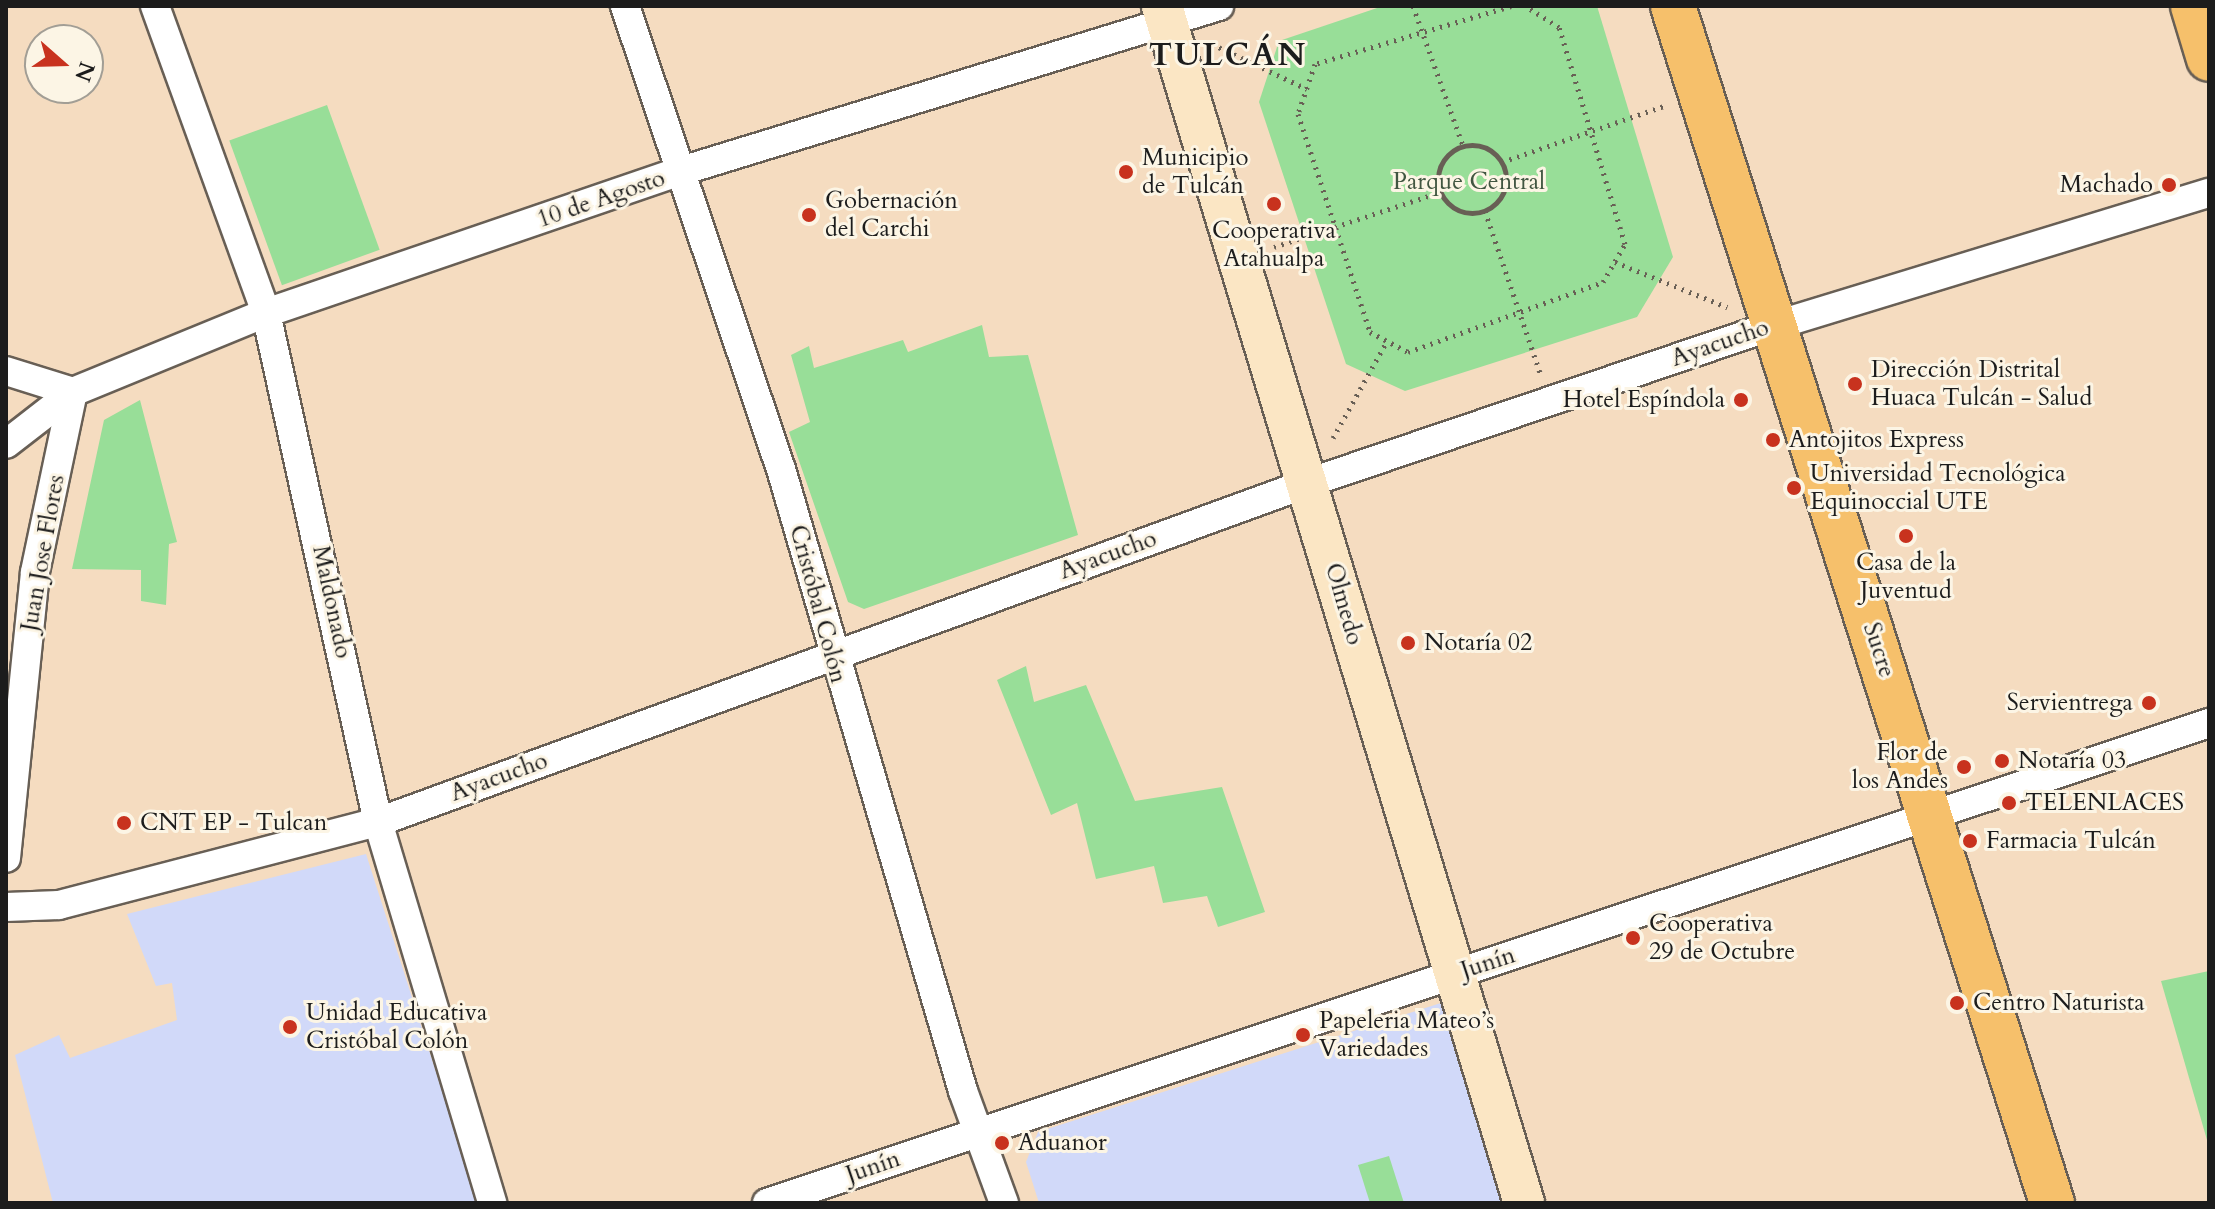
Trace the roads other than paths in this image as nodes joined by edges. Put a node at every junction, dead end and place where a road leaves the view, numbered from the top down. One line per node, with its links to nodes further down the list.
1 (155, 6): 10 (street, Maldonado)
2 (625, 6): 8 (street, Cristóbal Colón)
3 (1219, 6): 6 (street, 10 de Agosto)
4 (1673, 6): 11 (main road, Sucre)
5 (2193, 6): 7 (main road)
6 (1165, 14): 8 (street, 10 de Agosto); 15 (street, Olmedo)
7 (2209, 59)
8 (681, 171): 10 (street, 10 de Agosto); 16 (street, Cristóbal Colón)
9 (2209, 193): 11 (street, Ayacucho)
10 (266, 313): 13 (street, 10 de Agosto); 19 (street, Maldonado)
11 (1773, 326): 15 (street, Ayacucho); 18 (main road, Sucre)
12 (6, 371): 13 (street)
13 (73, 392): 14 (street, 10 de Agosto); 20 (street, Juan Jose Flores)
14 (6, 444)
15 (1308, 483): 16 (street, Ayacucho); 22 (street, Olmedo)
16 (830, 654): 19 (street, Ayacucho); 23 (street, Cristóbal Colón)
17 (2209, 723): 18 (street, Junín)
18 (1934, 817): 22 (street, Junín); 28 (main road, Sucre)
19 (378, 822): 21 (street, Ayacucho); 24 (street, Maldonado)
20 (6, 858)
21 (6, 907)
22 (1453, 974): 23 (street, Junín); 27 (street, Olmedo)
23 (976, 1133): 25 (street, Junín); 26 (street, Cristóbal Colón)
24 (492, 1203)
25 (767, 1203)
26 (1004, 1203)
27 (1524, 1203)
28 (2052, 1203)

